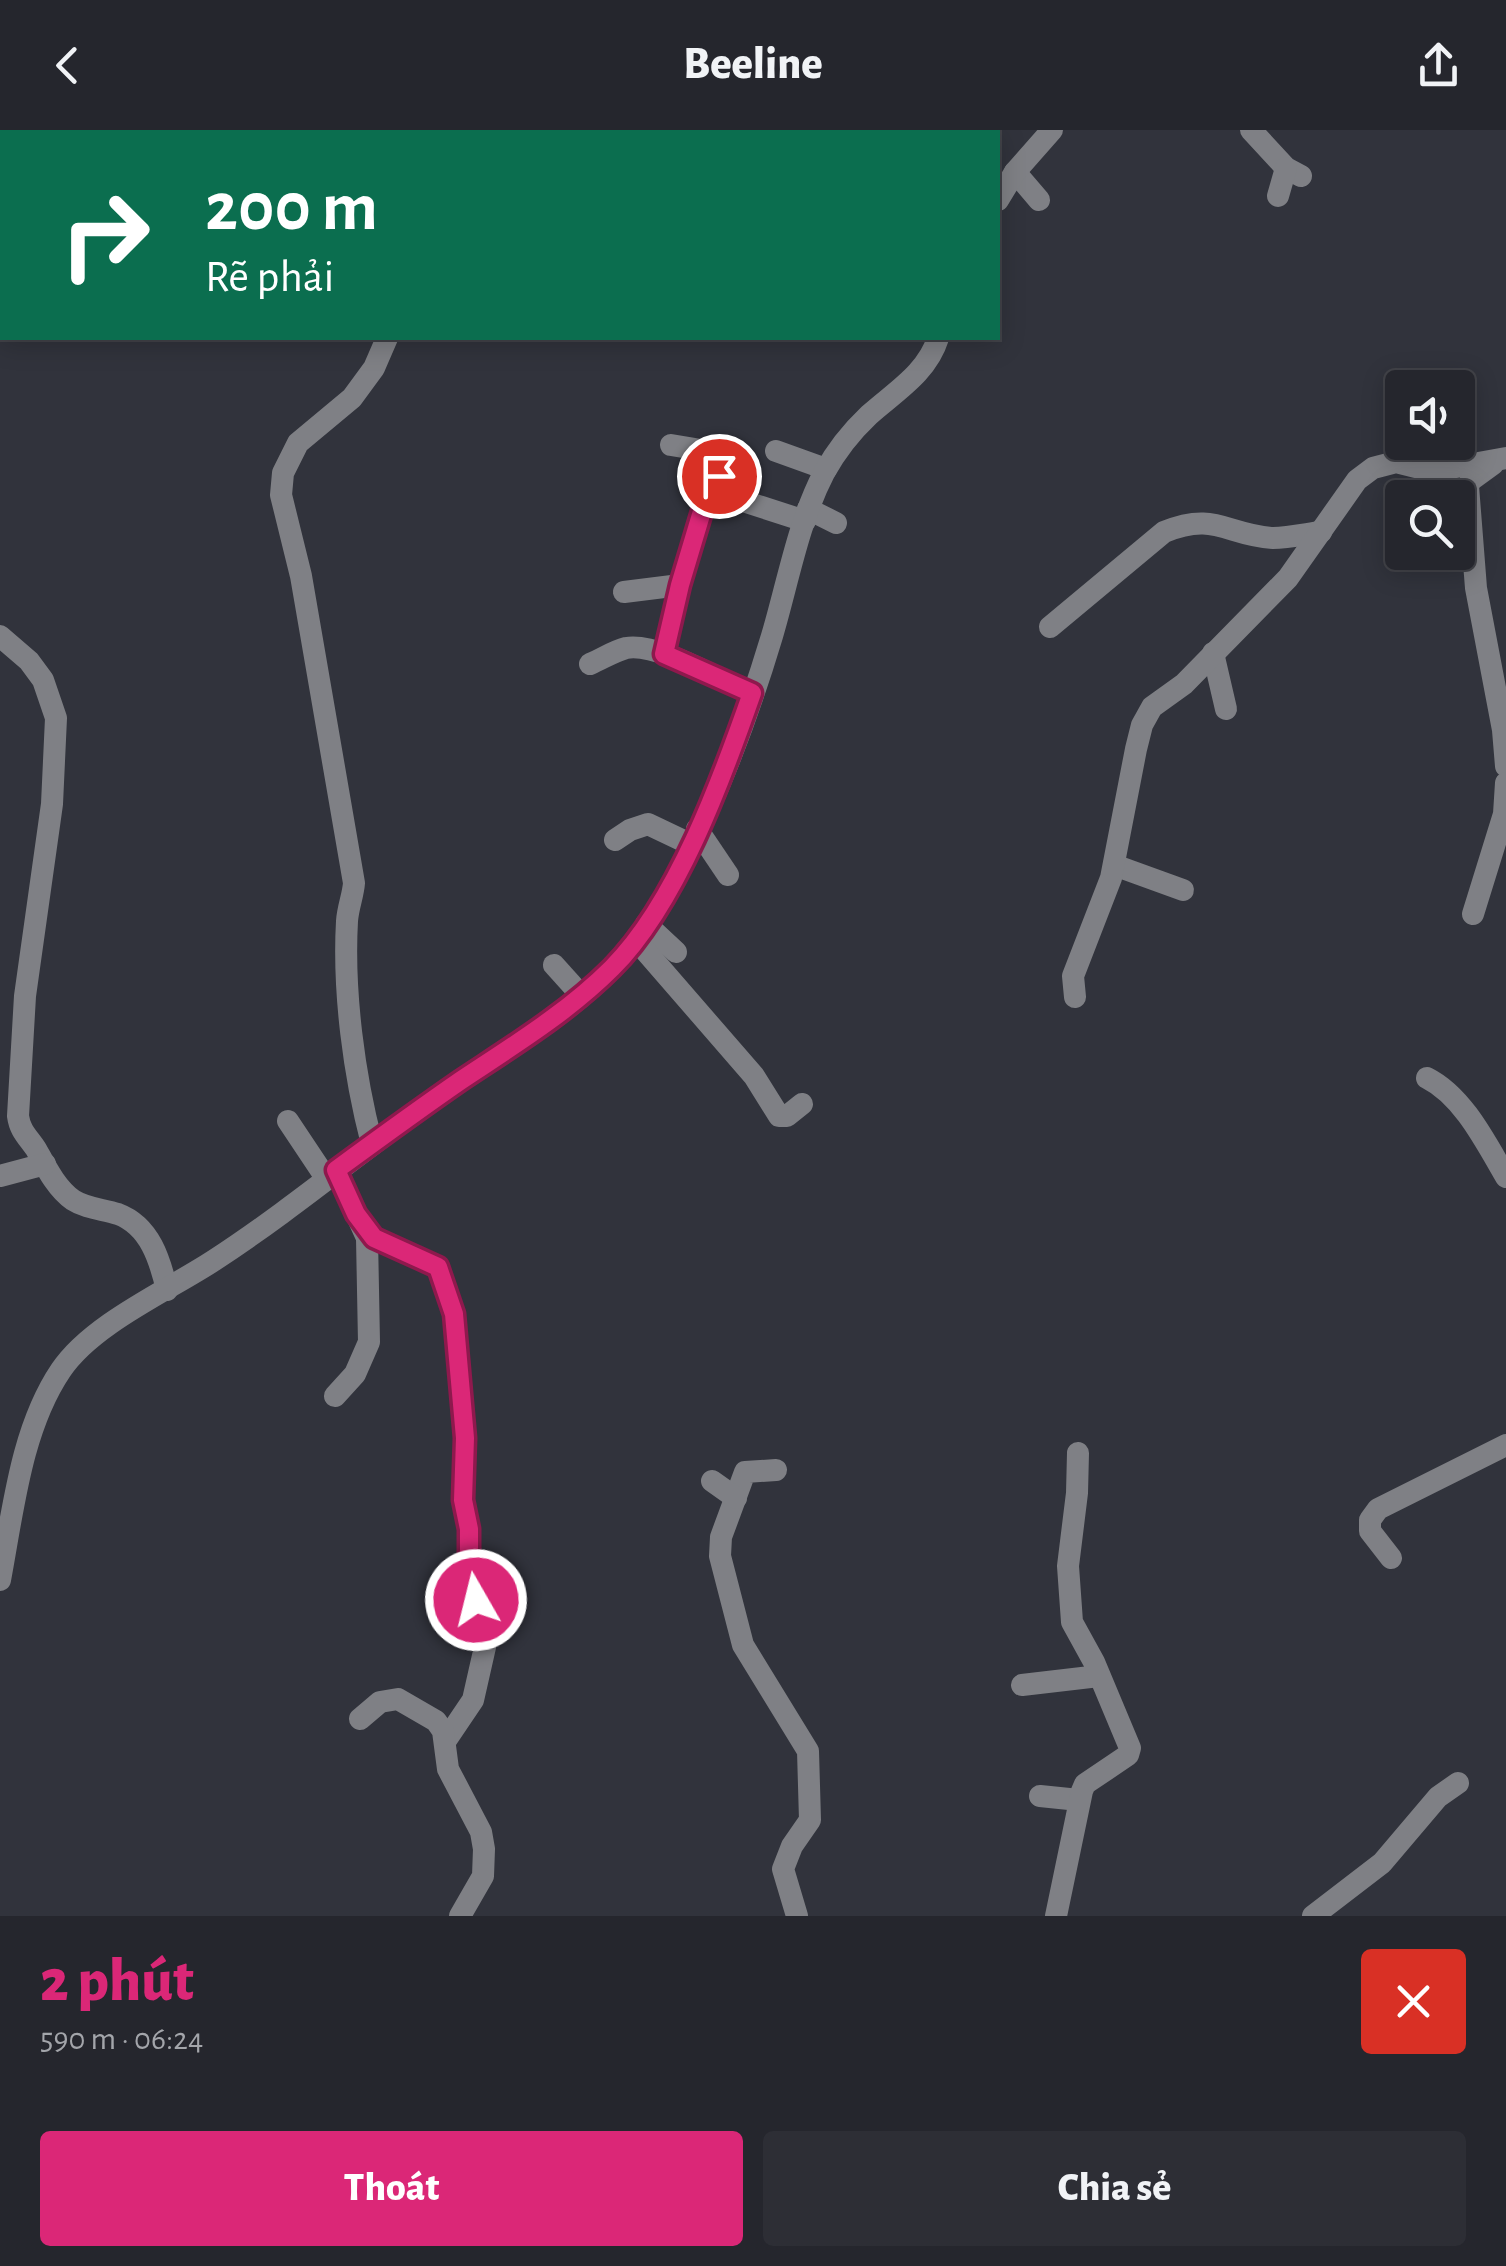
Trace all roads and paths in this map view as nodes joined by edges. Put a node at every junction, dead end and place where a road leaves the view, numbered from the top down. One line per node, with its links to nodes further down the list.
1 (1052, 130): 3 (street)
2 (1251, 130): 4 (street)
3 (1015, 172): 5 (street); 6 (street)
4 (1278, 196)
5 (1000, 197)
6 (1039, 200)
7 (386, 340): 44 (street)
8 (937, 340): 12 (street)
9 (671, 445): 13 (street)
10 (776, 451): 12 (street)
11 (1503, 459): 16 (street); 26 (street)
12 (826, 469): 14 (street)
13 (715, 492): 14 (street); 17 (street)
14 (806, 515): 15 (street); 24 (street)
15 (836, 524)
16 (1321, 532): 19 (street); 21 (street)
17 (680, 585): 18 (street); 22 (street)
18 (624, 592)
19 (1050, 626)
20 (0, 636): 45 (street)
21 (1213, 653): 25 (street); 30 (street)
22 (664, 654): 23 (street); 24 (street)
23 (590, 664)
24 (752, 693): 28 (street)
25 (1226, 709)
26 (1506, 764)
27 (1506, 783): 33 (street)
28 (694, 837): 29 (street); 31 (street); 34 (street)
29 (616, 840)
30 (1114, 864): 32 (street); 38 (street)
31 (728, 875)
32 (1183, 890)
33 (1473, 914)
34 (641, 932): 35 (street); 37 (street); 41 (street)
35 (676, 952)
36 (554, 965): 37 (street)
37 (581, 994): 43 (street)
38 (1075, 996)
39 (1427, 1078): 48 (street)
40 (388, 1101): 43 (street)
41 (802, 1104)
42 (288, 1121): 46 (street)
43 (402, 1122): 44 (street)
44 (372, 1144): 46 (street)
45 (45, 1164): 47 (street); 50 (street)
46 (331, 1174): 49 (street); 50 (street)
47 (0, 1176)
48 (1506, 1177)
49 (356, 1214): 51 (street); 64 (street)
50 (167, 1290): 58 (street)
51 (335, 1396)
52 (1506, 1445): 57 (street)
53 (1078, 1452): 61 (street)
54 (776, 1470): 56 (street)
55 (712, 1481): 56 (street)
56 (736, 1498): 59 (street)
57 (1392, 1558)
58 (0, 1580)
59 (726, 1584): 60 (street); 69 (street)
60 (701, 1588)
61 (1099, 1676): 62 (street); 67 (street)
62 (1022, 1685)
63 (360, 1719): 64 (street)
64 (446, 1740): 68 (street)
65 (1458, 1783): 71 (street)
66 (1040, 1796): 67 (street)
67 (1078, 1800): 70 (street)
68 (460, 1916)
69 (798, 1916)
70 (1056, 1916)
71 (1313, 1916)

